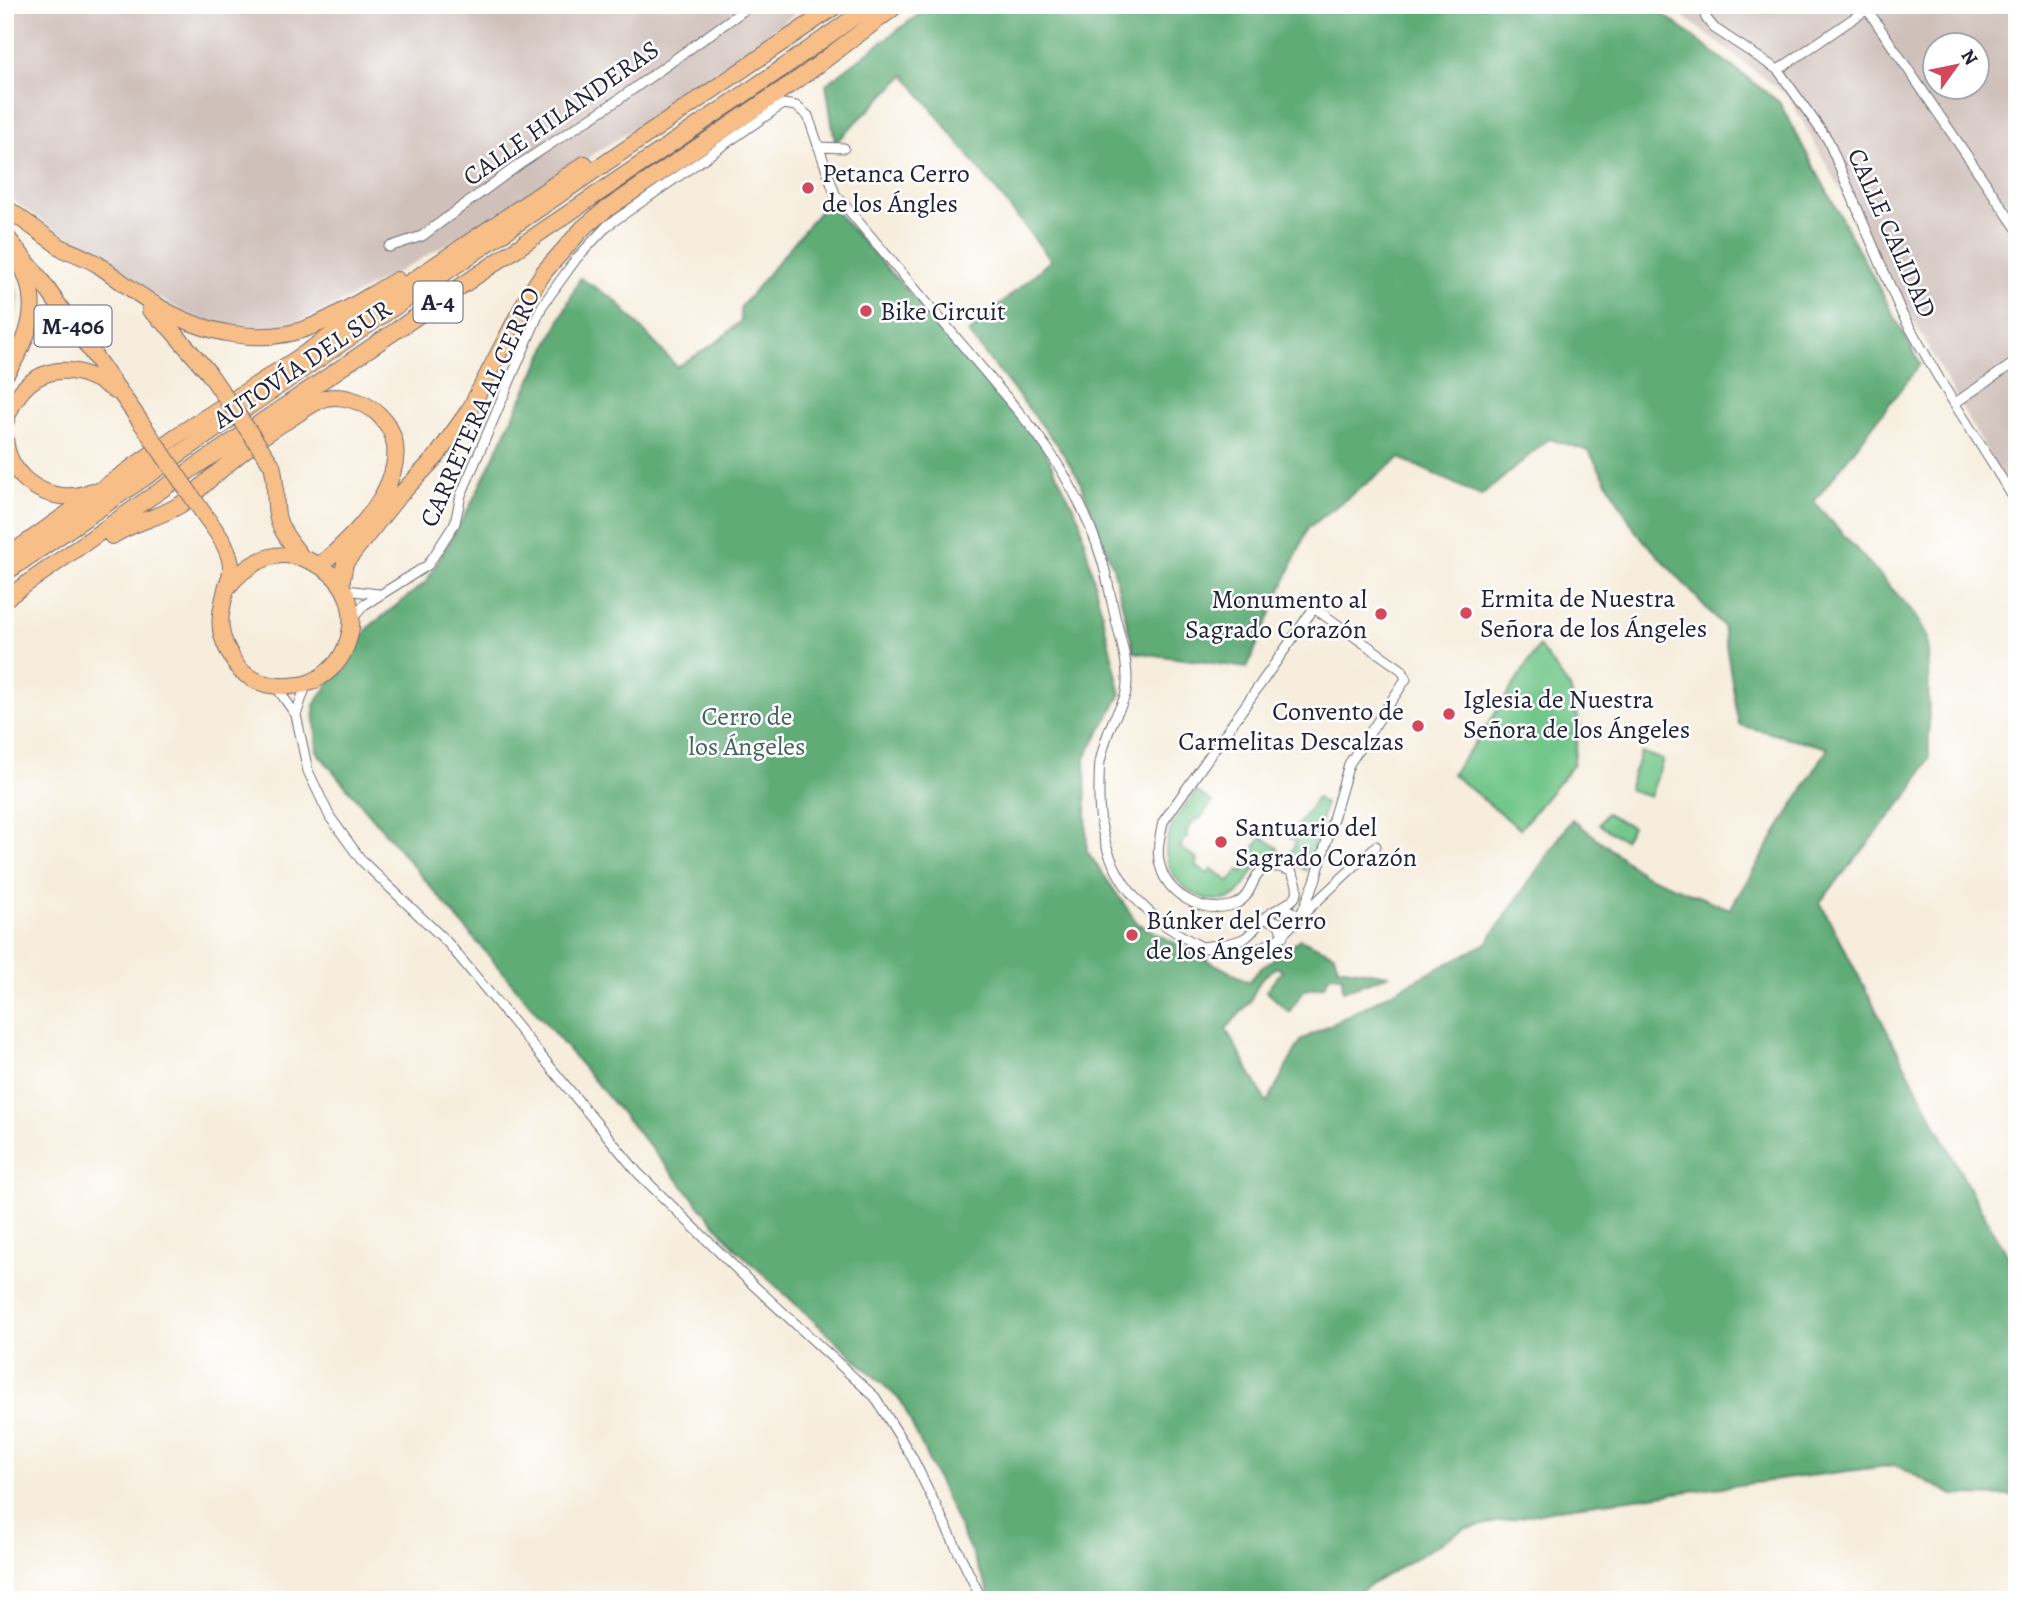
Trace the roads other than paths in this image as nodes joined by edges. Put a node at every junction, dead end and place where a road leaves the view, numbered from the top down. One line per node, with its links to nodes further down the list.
1 (751, 5): 16 (street, CALLE HILANDERAS)
2 (837, 5): 8 (highway, AUTOVÍA DEL SUR / A-4)
3 (871, 5): 32 (highway, AUTOVÍA DEL SUR / A-4)
4 (897, 5): 30 (highway)
5 (1703, 5): 7 (street, CALLE CALIDAD)
6 (1870, 7): 7 (street); 12 (street)
7 (1778, 70): 19 (street, CALLE CALIDAD)
8 (653, 131): 14 (highway); 28 (highway, AUTOVÍA DEL SUR / A-4)
9 (820, 147): 10 (street); 31 (street, CARRETERA AL CERRO); 43 (street, CARRETERA AL CERRO)
10 (844, 148)
11 (5, 207): 15 (highway, M-406)
12 (2017, 229)
13 (5, 236): 18 (highway); 20 (highway, M-406)
14 (474, 239): 15 (highway); 23 (highway)
15 (58, 246): 26 (highway, M-406, bridge)
16 (389, 247)
17 (2017, 361): 19 (street)
18 (5, 375)
19 (1955, 403): 24 (street, CALLE CALIDAD)
20 (138, 418): 21 (highway); 29 (highway, M-406, bridge)
21 (5, 423)
22 (5, 436): 23 (highway)
23 (110, 482): 25 (highway)
24 (2017, 503)
25 (5, 558)
26 (302, 558): 27 (highway); 29 (highway)
27 (320, 565): 30 (highway); 33 (highway)
28 (5, 573)
29 (227, 587): 36 (highway, M-406)
30 (344, 588): 31 (street); 34 (highway, M-406)
31 (380, 594): 34 (street)
32 (5, 599)
33 (5, 607)
34 (352, 619): 35 (highway, M-406)
35 (306, 685): 36 (highway, M-406); 37 (street)
36 (277, 688): 37 (street)
37 (296, 715): 44 (street)
38 (1376, 846): 40 (street)
39 (1284, 907): 40 (street); 40 (street); 41 (street)
40 (1300, 917): 42 (street)
41 (1264, 919): 42 (street); 43 (street)
42 (1283, 936): 43 (street)
43 (1202, 947)
44 (982, 1600)

